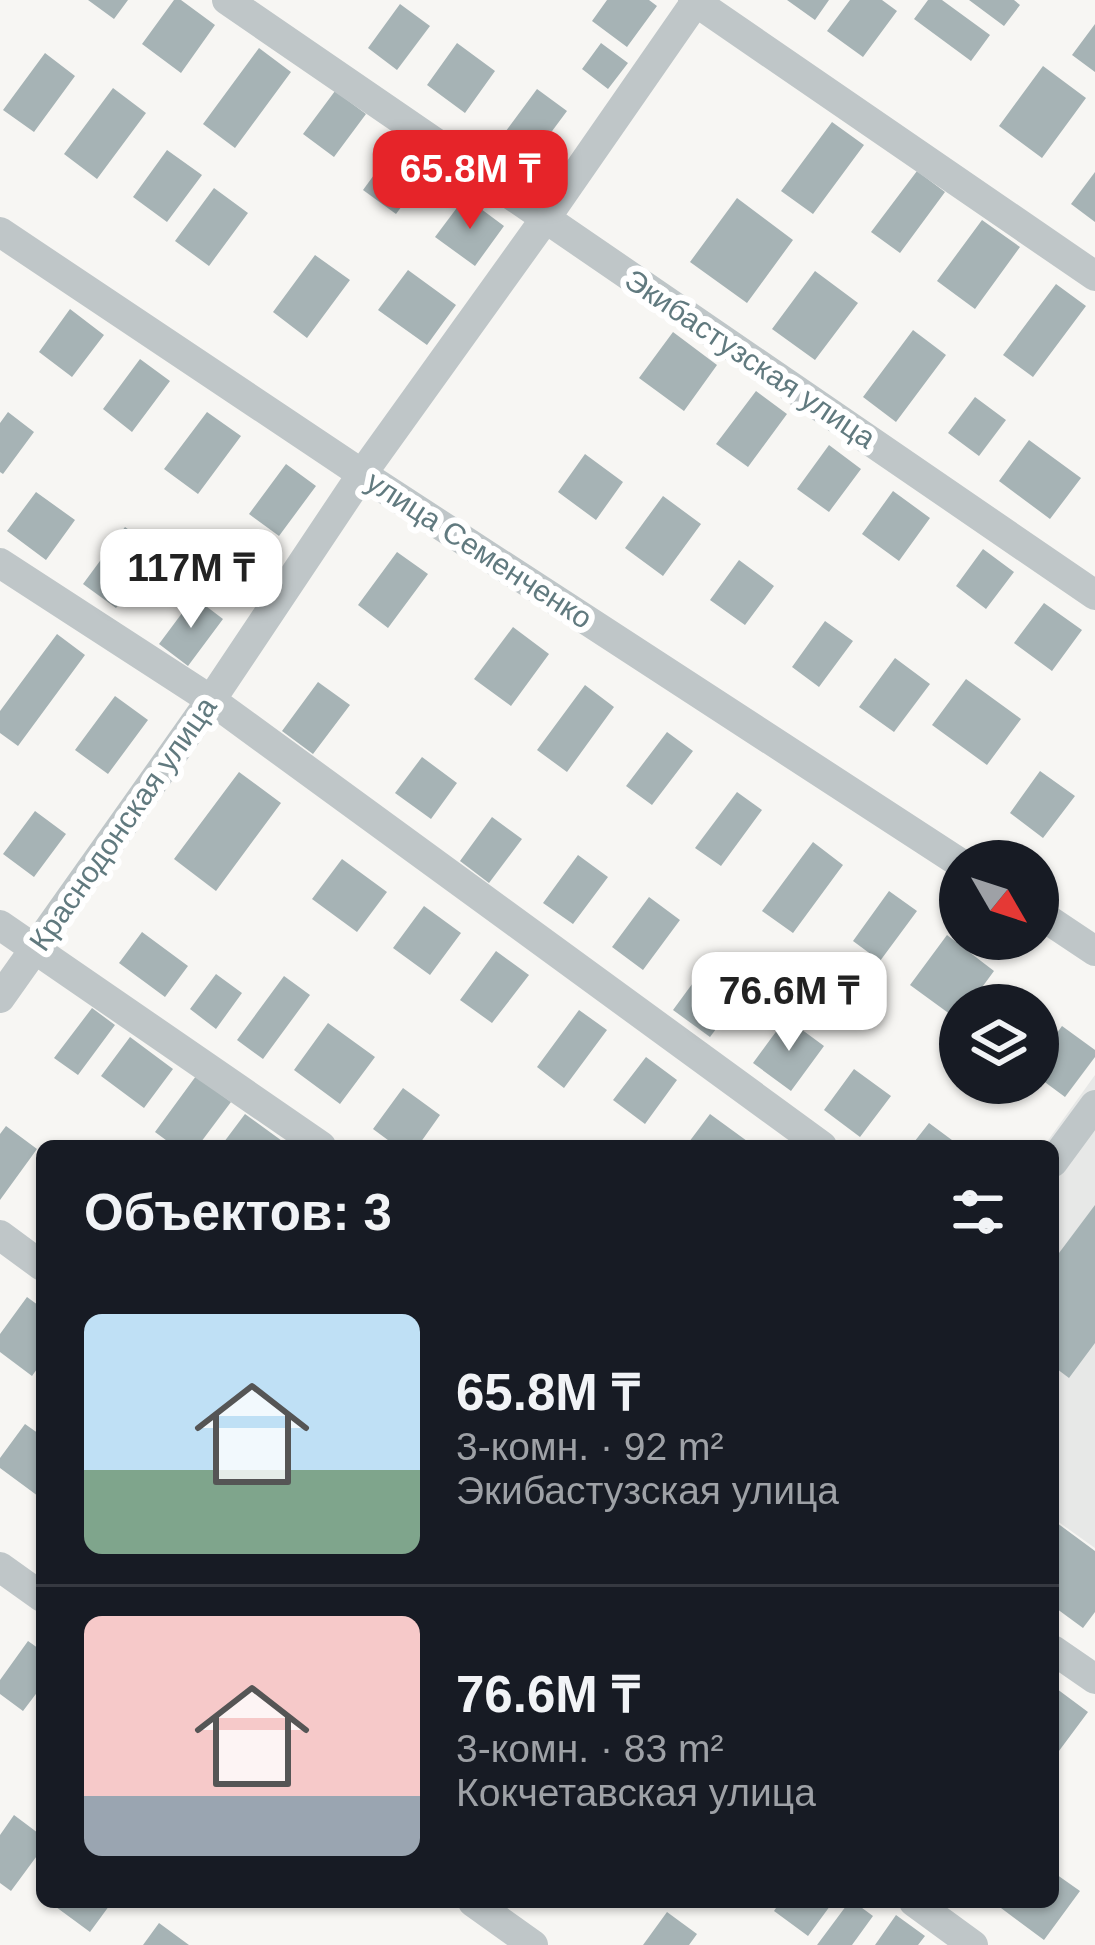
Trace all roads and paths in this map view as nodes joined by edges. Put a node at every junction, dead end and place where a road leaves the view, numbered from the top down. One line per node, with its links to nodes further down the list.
1 (227, 0): 3 (street, Экибастузская улица)
2 (695, 0): 3 (street, Краснодонская улица); 5 (street)
3 (545, 219): 6 (street, Краснодонская улица); 8 (street, Экибастузская улица)
4 (0, 232): 6 (street, улица Семенченко)
5 (1095, 276)
6 (362, 474): 9 (street, Краснодонская улица); 10 (street, улица Семенченко)
7 (0, 563): 9 (street)
8 (1095, 595)
9 (211, 700): 13 (street, Краснодонская улица); 18 (street)
10 (939, 849)
11 (0, 925): 13 (street)
12 (1059, 928): 14 (street)
13 (35, 949): 15 (street, Краснодонская улица); 17 (street)
14 (1095, 951)
15 (0, 998)
16 (1095, 1106): 19 (street)
17 (312, 1140)
18 (814, 1140)
19 (1059, 1154)
20 (0, 1235): 21 (street)
21 (36, 1262)
22 (0, 1567): 23 (street)
23 (36, 1593)
24 (1059, 1654): 25 (street)
25 (1095, 1678)
26 (481, 1908): 28 (street)
27 (922, 1908): 29 (street)
28 (533, 1945)
29 (973, 1945)

